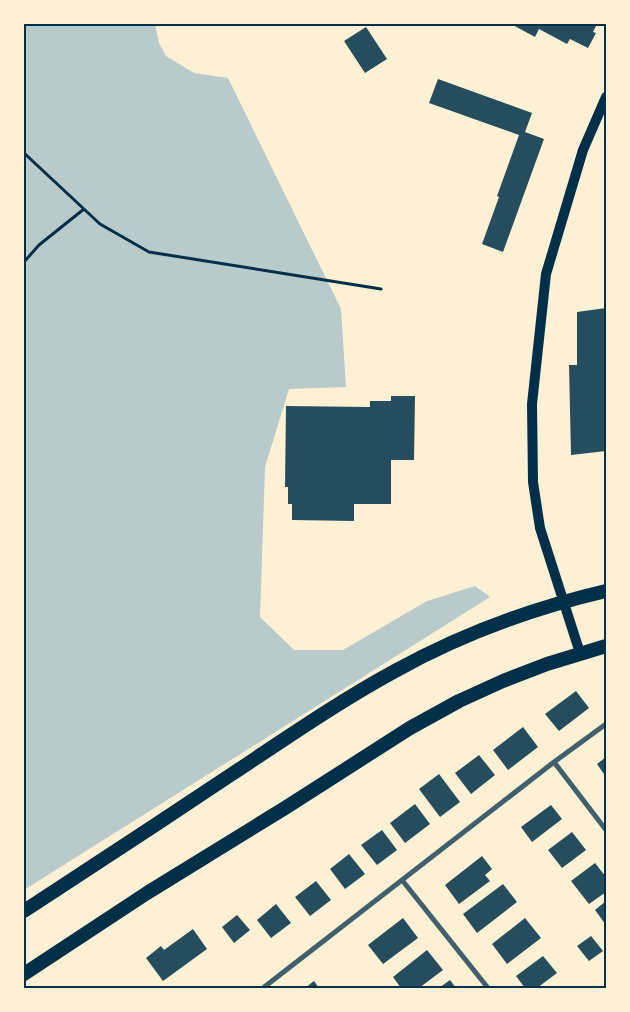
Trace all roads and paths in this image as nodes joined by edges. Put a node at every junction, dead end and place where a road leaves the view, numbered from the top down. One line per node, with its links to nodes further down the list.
1 (606, 97): 7 (main road)
2 (24, 153): 3 (path)
3 (84, 210): 4 (path); 5 (path)
4 (24, 262)
5 (381, 289)
6 (606, 591): 7 (highway)
7 (564, 602): 9 (main road); 14 (highway)
8 (606, 646): 9 (highway)
9 (580, 653): 15 (highway)
10 (606, 724): 11 (street)
11 (554, 762): 12 (street); 13 (street)
12 (606, 830)
13 (402, 880): 16 (street); 17 (street)
14 (24, 911)
15 (24, 974)
16 (263, 988)
17 (488, 988)

